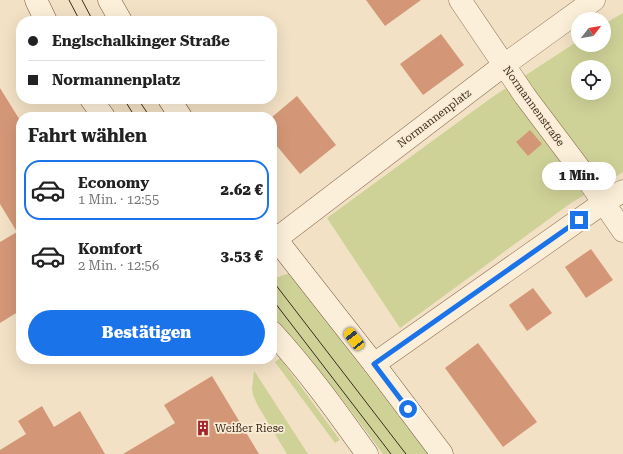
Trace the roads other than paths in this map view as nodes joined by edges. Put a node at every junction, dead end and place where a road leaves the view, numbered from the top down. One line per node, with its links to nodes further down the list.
1 (36, 0): 5 (street)
2 (109, 0): 6 (street)
3 (460, 0): 7 (street, Normannenstraße)
4 (594, 0): 7 (street, Normannenplatz)
5 (44, 16)
6 (118, 16)
7 (504, 65): 9 (street, Normannenstraße); 11 (street, Normannenplatz)
8 (623, 191): 9 (street)
9 (603, 203): 10 (street, Normannenstraße); 14 (street)
10 (623, 231)
11 (277, 235)
12 (277, 241): 14 (street)
13 (277, 338): 15 (street)
14 (374, 364): 16 (street)
15 (367, 454)
16 (442, 454)

